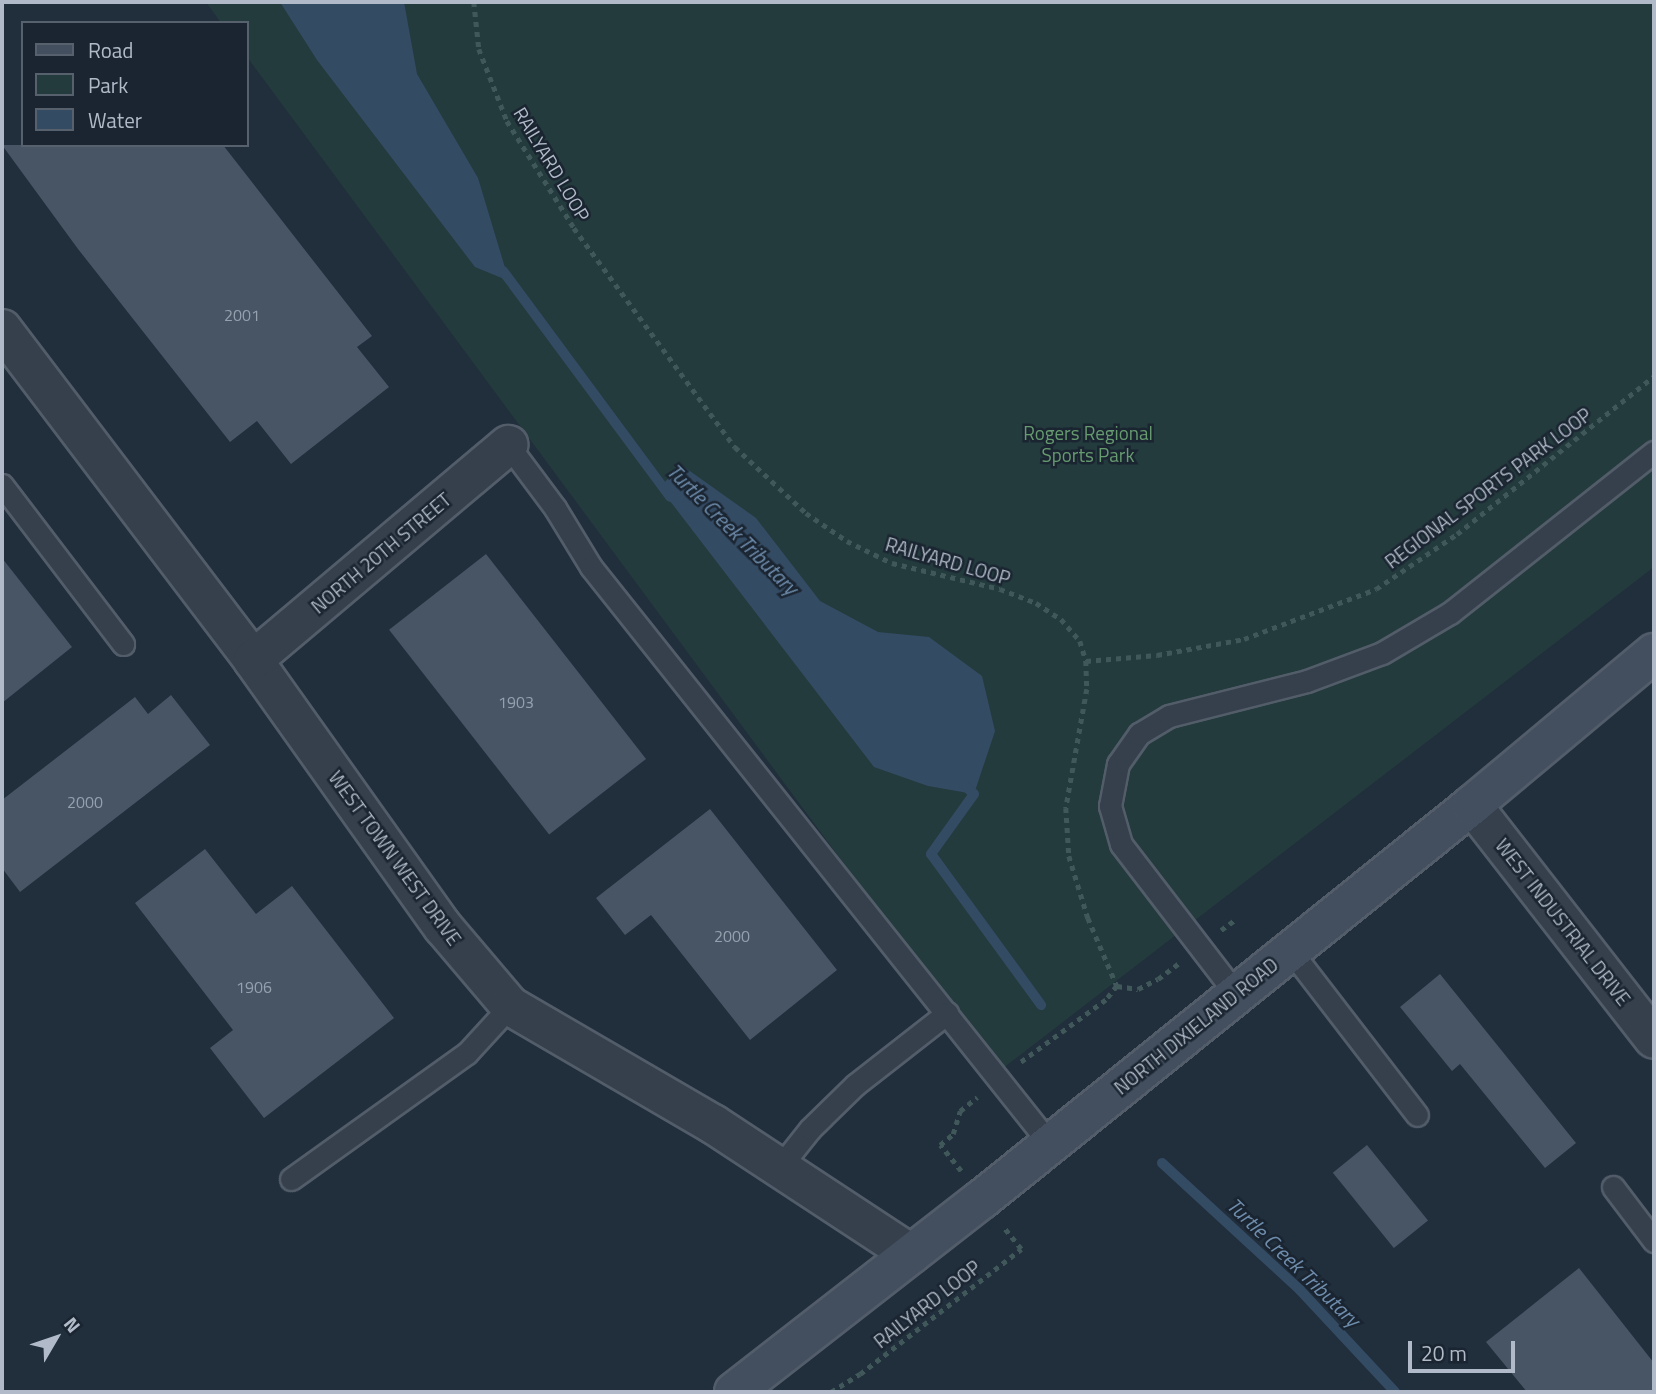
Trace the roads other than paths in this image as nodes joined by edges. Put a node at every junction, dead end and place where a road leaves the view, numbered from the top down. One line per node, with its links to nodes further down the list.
1 (5, 339): 7 (street, WEST TOWN WEST DRIVE)
2 (509, 445): 7 (street, NORTH 20TH STREET); 12 (lane)
3 (1654, 452): 10 (lane)
4 (3, 489): 5 (lane)
5 (123, 644)
6 (1654, 653): 8 (main road, NORTH DIXIELAND ROAD)
7 (253, 660): 11 (street, WEST TOWN WEST DRIVE)
8 (1472, 804): 9 (main road, NORTH DIXIELAND ROAD); 13 (street, WEST INDUSTRIAL DRIVE)
9 (1290, 950): 10 (main road, NORTH DIXIELAND ROAD); 14 (lane)
10 (1236, 994): 15 (main road, NORTH DIXIELAND ROAD)
11 (510, 1006): 16 (street, WEST TOWN WEST DRIVE); 17 (lane)
12 (947, 1013): 15 (lane); 16 (lane)
13 (1654, 1038)
14 (1417, 1115)
15 (1050, 1144): 20 (main road, NORTH DIXIELAND ROAD)
16 (779, 1168): 20 (street, WEST TOWN WEST DRIVE)
17 (291, 1179)
18 (1613, 1187): 19 (lane)
19 (1654, 1241)
20 (911, 1254): 21 (main road, NORTH DIXIELAND ROAD)
21 (734, 1392)

